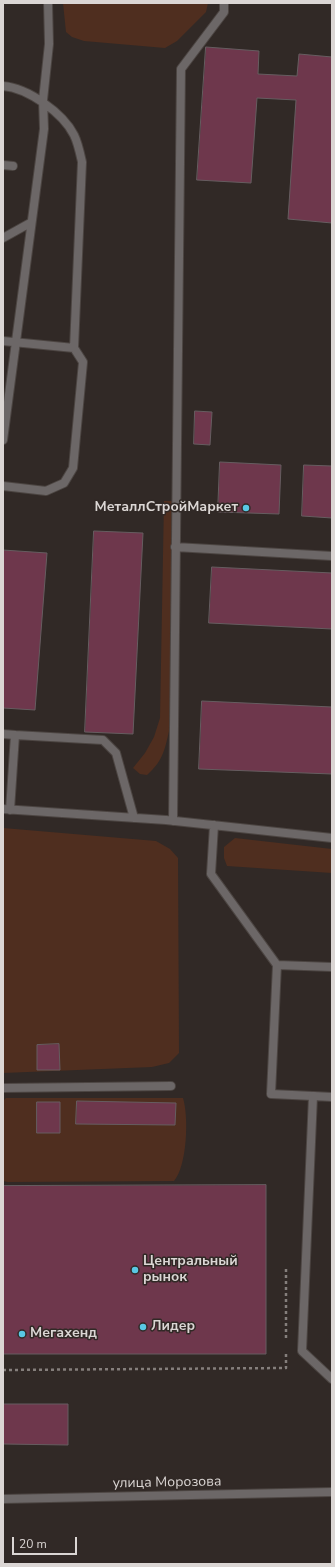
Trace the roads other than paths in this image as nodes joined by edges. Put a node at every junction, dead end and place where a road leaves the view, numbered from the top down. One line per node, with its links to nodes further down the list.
1 (48, 3): 4 (street)
2 (224, 3): 15 (street)
3 (3, 86): 4 (street)
4 (43, 100): 7 (street); 11 (street)
5 (3, 164): 6 (street)
6 (12, 166)
7 (30, 223): 8 (street); 10 (street)
8 (3, 238)
9 (3, 341): 10 (street)
10 (15, 342): 11 (street); 12 (street)
11 (74, 348): 14 (street)
12 (4, 417): 13 (street)
13 (3, 440)
14 (3, 486)
15 (175, 547): 16 (street); 21 (street)
16 (332, 556)
17 (3, 734): 18 (street)
18 (16, 735): 19 (street); 20 (street)
19 (7, 809): 20 (street)
20 (134, 818): 21 (street)
21 (173, 821): 22 (street)
22 (214, 825): 23 (street); 24 (street)
23 (332, 838)
24 (277, 965): 25 (street); 28 (street)
25 (332, 967)
26 (171, 1086): 27 (street)
27 (3, 1088)
28 (313, 1096): 29 (street); 30 (street)
29 (332, 1097)
30 (332, 1379)
31 (332, 1492): 32 (street, улица Морозова)
32 (3, 1499)

